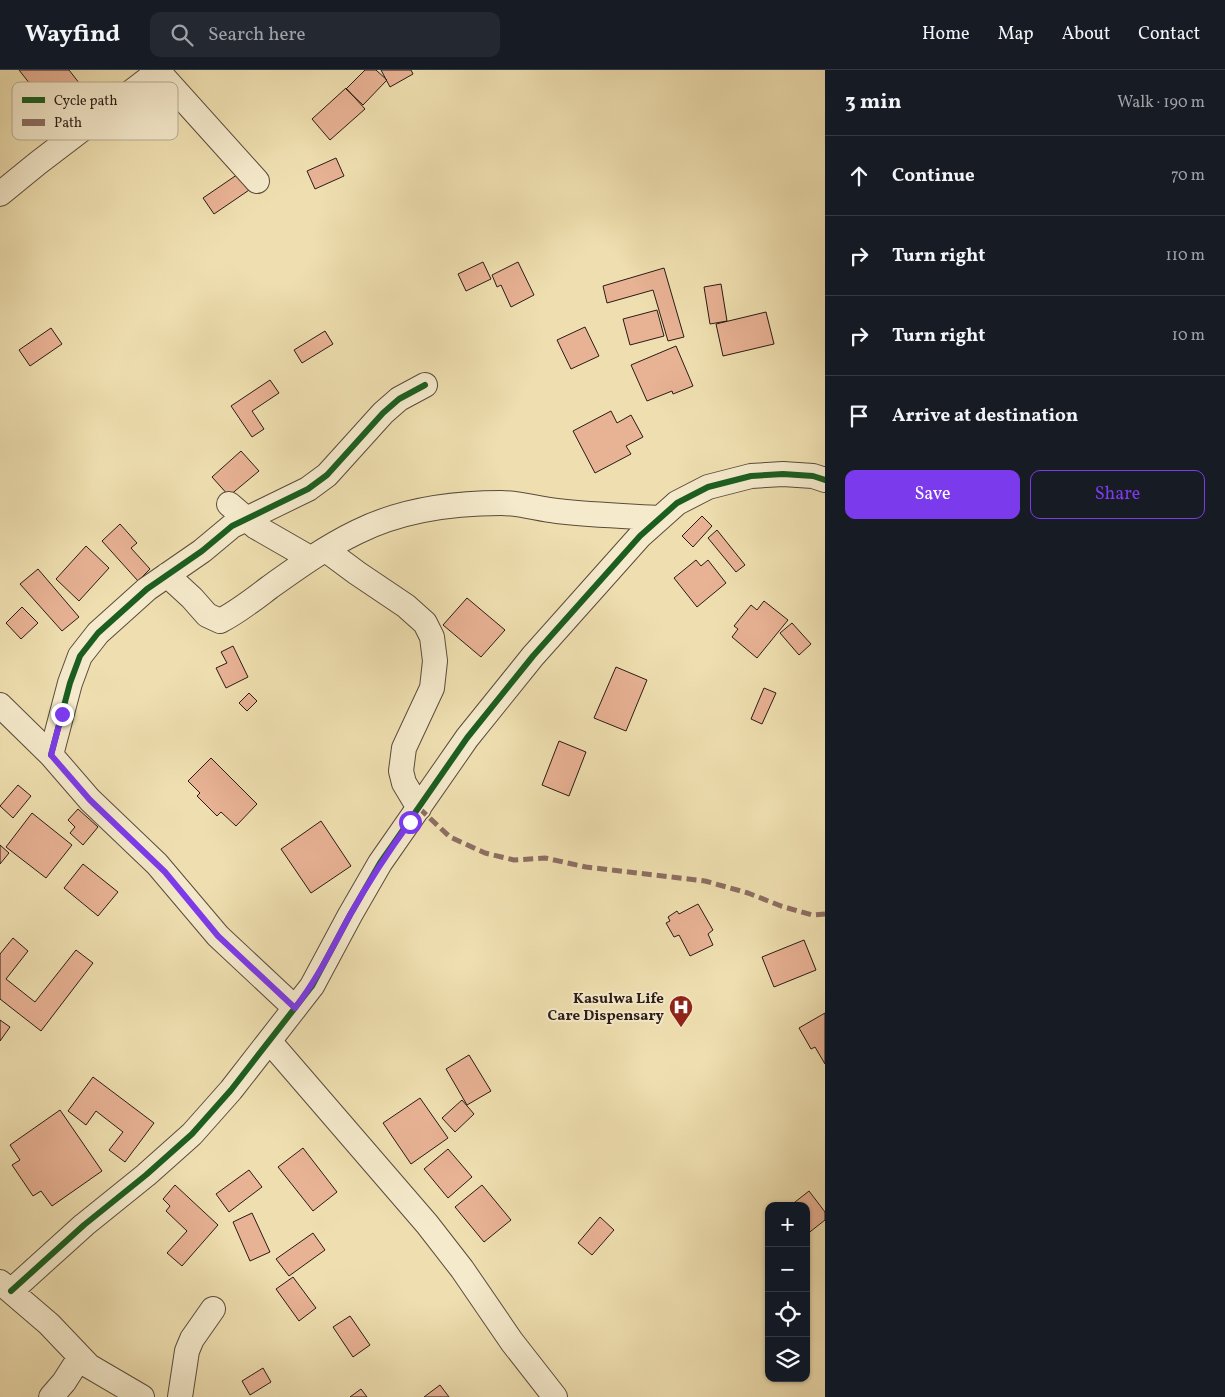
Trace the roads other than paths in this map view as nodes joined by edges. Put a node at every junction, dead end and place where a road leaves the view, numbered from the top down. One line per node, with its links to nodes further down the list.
1 (159, 71): 2 (street); 3 (street)
2 (145, 82)
3 (169, 82)
4 (178, 92): 6 (street)
5 (68, 140): 7 (street)
6 (257, 181)
7 (0, 194)
8 (425, 385): 10 (street)
9 (825, 480): 11 (street)
10 (237, 511): 12 (street); 13 (street)
11 (660, 518): 12 (street); 16 (street)
12 (318, 554): 13 (street); 16 (street)
13 (167, 575): 15 (street)
14 (0, 705): 15 (street)
15 (51, 755): 17 (street)
16 (420, 808): 17 (street)
17 (295, 1008): 18 (street)
18 (270, 1042): 19 (street); 25 (street)
19 (5, 1286): 21 (street)
20 (213, 1310): 24 (street)
21 (80, 1357): 22 (street); 23 (street)
22 (51, 1397)
23 (142, 1397)
24 (180, 1397)
25 (555, 1397)

